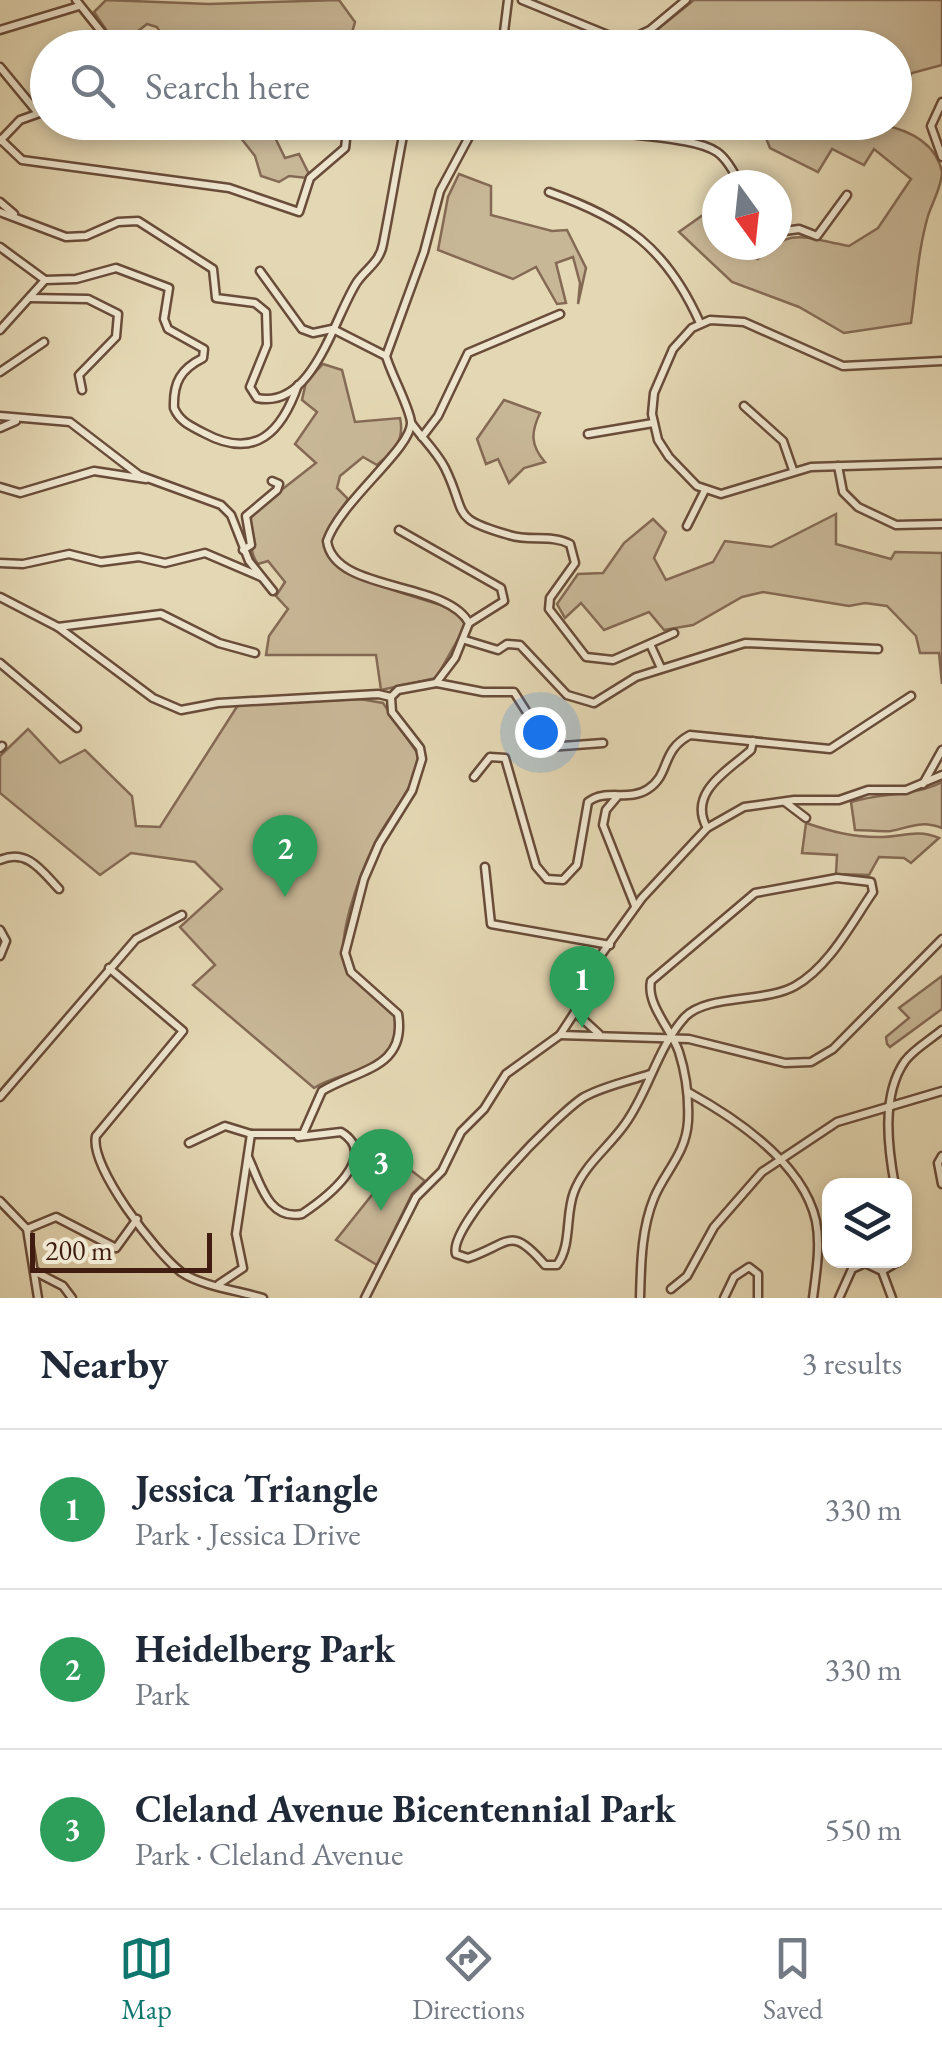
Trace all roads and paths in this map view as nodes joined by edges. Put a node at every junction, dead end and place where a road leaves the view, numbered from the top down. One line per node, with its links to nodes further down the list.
1 (508, 0): 7 (street)
2 (522, 0): 8 (street)
3 (686, 0): 9 (street)
4 (77, 3): 5 (street); 6 (street)
5 (0, 30)
6 (101, 30)
7 (504, 30)
8 (596, 30)
9 (650, 30)
10 (0, 67): 12 (street)
11 (942, 102): 19 (street)
12 (30, 103)
13 (30, 116): 14 (street)
14 (0, 140): 15 (street)
15 (345, 140)
16 (403, 140): 33 (street)
17 (467, 140): 36 (street)
18 (660, 140): 20 (street)
19 (942, 157)
20 (729, 170)
21 (550, 192): 32 (street)
22 (847, 195): 26 (street)
23 (0, 202): 25 (street)
24 (0, 212): 25 (street)
25 (22, 220): 39 (street)
26 (792, 229)
27 (0, 248): 29 (street)
28 (260, 271): 33 (street)
29 (45, 280): 30 (street); 39 (street)
30 (29, 298): 34 (street); 40 (street)
31 (560, 314): 48 (street)
32 (700, 323): 37 (street); 45 (street)
33 (333, 329): 36 (street); 39 (street)
34 (0, 330)
35 (44, 342): 38 (street)
36 (386, 356): 44 (street)
37 (942, 361)
38 (0, 372)
39 (299, 382)
40 (82, 390)
41 (744, 406): 51 (street)
42 (0, 416): 43 (street)
43 (16, 421): 46 (street); 52 (street)
44 (411, 422): 48 (street); 64 (street)
45 (653, 423): 47 (street); 55 (street)
46 (0, 428)
47 (588, 434)
48 (422, 438): 68 (street)
49 (942, 463): 50 (street)
50 (838, 466): 51 (street); 56 (street)
51 (793, 470): 55 (street)
52 (147, 479): 54 (street); 59 (street)
53 (272, 481): 59 (street)
54 (0, 487)
55 (705, 490): 57 (street)
56 (942, 524)
57 (688, 526)
58 (399, 530): 64 (street)
59 (243, 550): 61 (street)
60 (0, 563): 61 (street)
61 (262, 578): 62 (street)
62 (274, 590)
63 (0, 597): 65 (street)
64 (469, 623): 67 (street)
65 (58, 626): 70 (street); 75 (street)
66 (674, 632): 68 (street)
67 (465, 640): 72 (street); 73 (street)
68 (650, 644): 72 (street)
69 (878, 648): 72 (street)
70 (255, 653)
71 (0, 663): 76 (street)
72 (661, 668)
73 (436, 683): 75 (street); 78 (street)
74 (911, 696): 77 (street)
75 (391, 697): 108 (street)
76 (77, 728)
77 (753, 742): 83 (street); 86 (street)
78 (603, 743)
79 (942, 750): 82 (street)
80 (942, 775): 82 (street)
81 (474, 777): 83 (street)
82 (922, 786): 84 (street)
83 (618, 796): 90 (street)
84 (784, 801): 85 (street); 86 (street)
85 (806, 818)
86 (707, 828): 90 (street)
87 (0, 860): 89 (street)
88 (485, 867): 94 (street)
89 (59, 889)
90 (635, 906): 94 (street)
91 (182, 915): 96 (street)
92 (0, 930): 95 (street)
93 (941, 940): 101 (street)
94 (610, 945): 97 (street)
95 (2, 953)
96 (109, 968): 105 (street); 116 (street)
97 (575, 1012): 99 (street); 100 (street)
98 (942, 1030): 106 (street)
99 (599, 1034): 100 (street); 101 (street)
100 (560, 1035): 126 (street)
101 (672, 1038): 101 (street); 102 (street); 103 (street)
102 (650, 1074): 102 (street)
103 (687, 1092): 112 (street); 127 (street)
104 (942, 1092): 106 (street)
105 (0, 1097)
106 (892, 1103): 112 (street); 113 (street)
107 (252, 1134): 108 (street); 109 (street); 111 (street)
108 (292, 1137): 111 (street)
109 (189, 1143)
110 (942, 1156): 114 (street)
111 (248, 1158): 121 (street)
112 (780, 1161): 122 (street); 130 (street)
113 (893, 1178)
114 (942, 1184)
115 (0, 1201): 117 (street)
116 (137, 1220): 117 (street); 121 (street)
117 (26, 1229): 119 (street)
118 (886, 1268): 120 (street)
119 (34, 1271): 123 (street); 124 (street)
120 (882, 1271): 131 (street); 132 (street)
121 (219, 1284): 125 (street)
122 (671, 1290)
123 (38, 1298)
124 (72, 1298)
125 (263, 1298)
126 (365, 1298)
127 (640, 1298)
128 (724, 1298): 129 (street)
129 (758, 1298)
130 (813, 1298)
131 (838, 1298)
132 (892, 1298)

